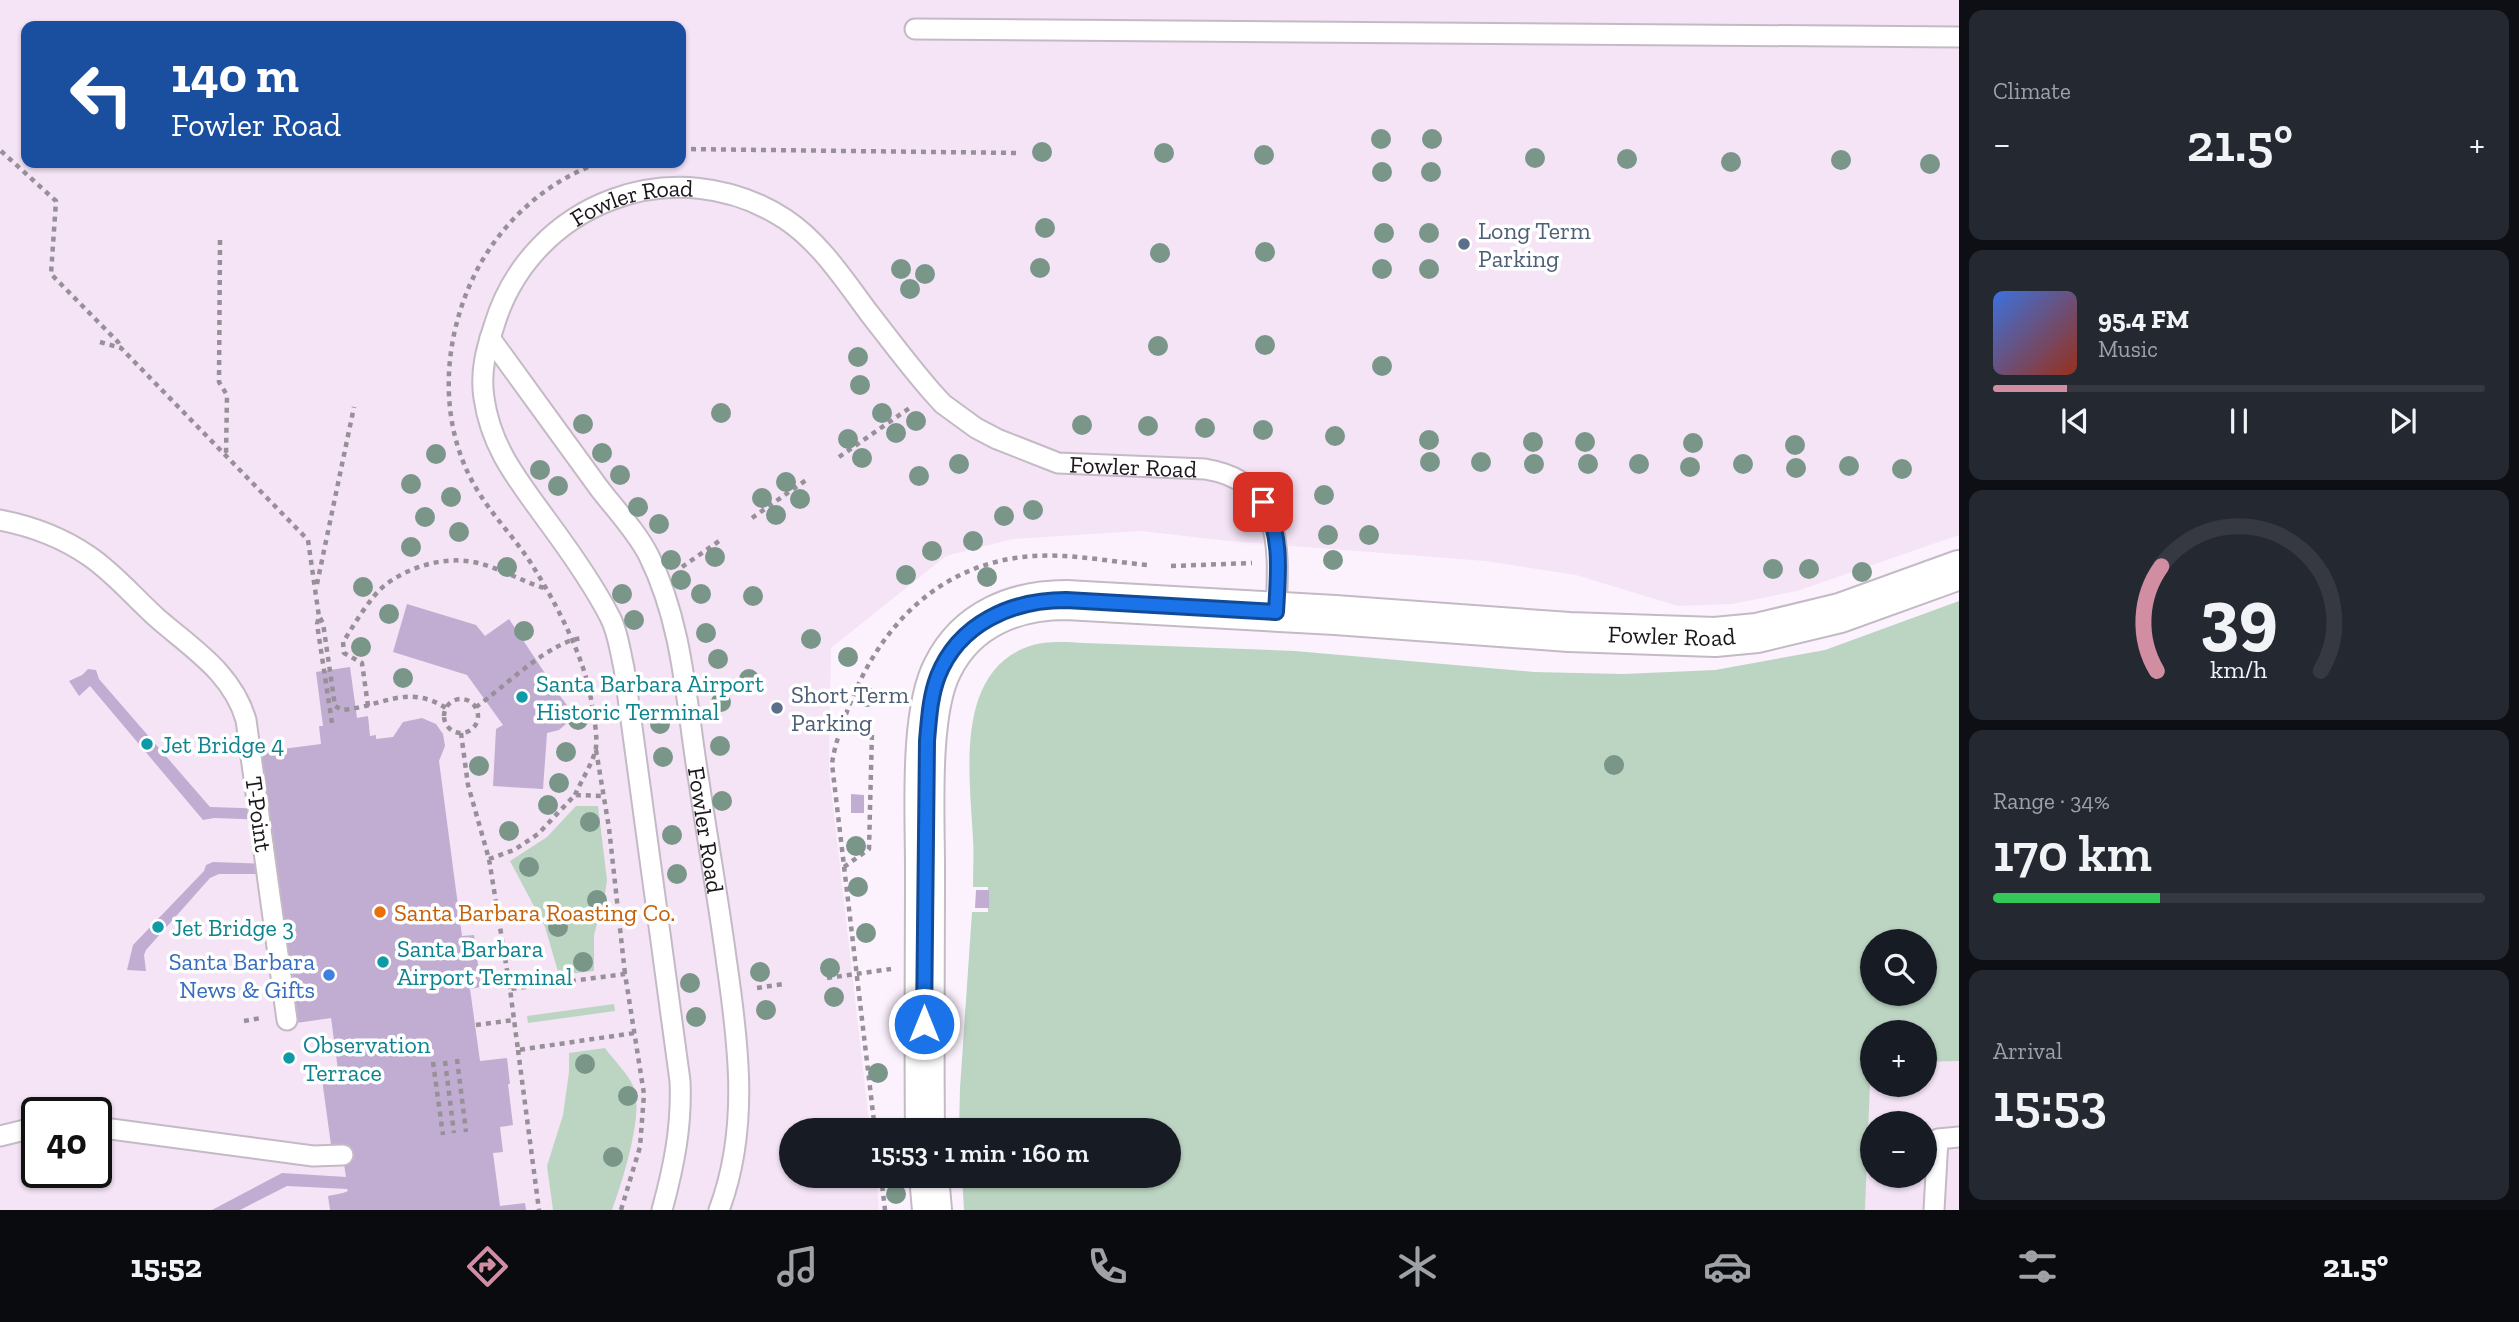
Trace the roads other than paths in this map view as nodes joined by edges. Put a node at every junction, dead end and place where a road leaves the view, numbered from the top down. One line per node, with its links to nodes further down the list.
1 (915, 29): 2 (lane)
2 (1959, 37)
3 (490, 338): 6 (lane, Fowler Road); 15 (lane, Fowler Road); 16 (lane, Fowler Road)
4 (0, 520): 7 (lane, T-Point)
5 (1959, 570): 6 (street, Fowler Road)
6 (1276, 612): 8 (street)
7 (287, 1020)
8 (925, 1118)
9 (112, 1128): 13 (lane)
10 (21, 1131): 11 (lane)
11 (0, 1136)
12 (1959, 1137): 18 (lane)
13 (343, 1155)
14 (930, 1188): 17 (street)
15 (662, 1210)
16 (719, 1210)
17 (932, 1210)
18 (1934, 1210)

